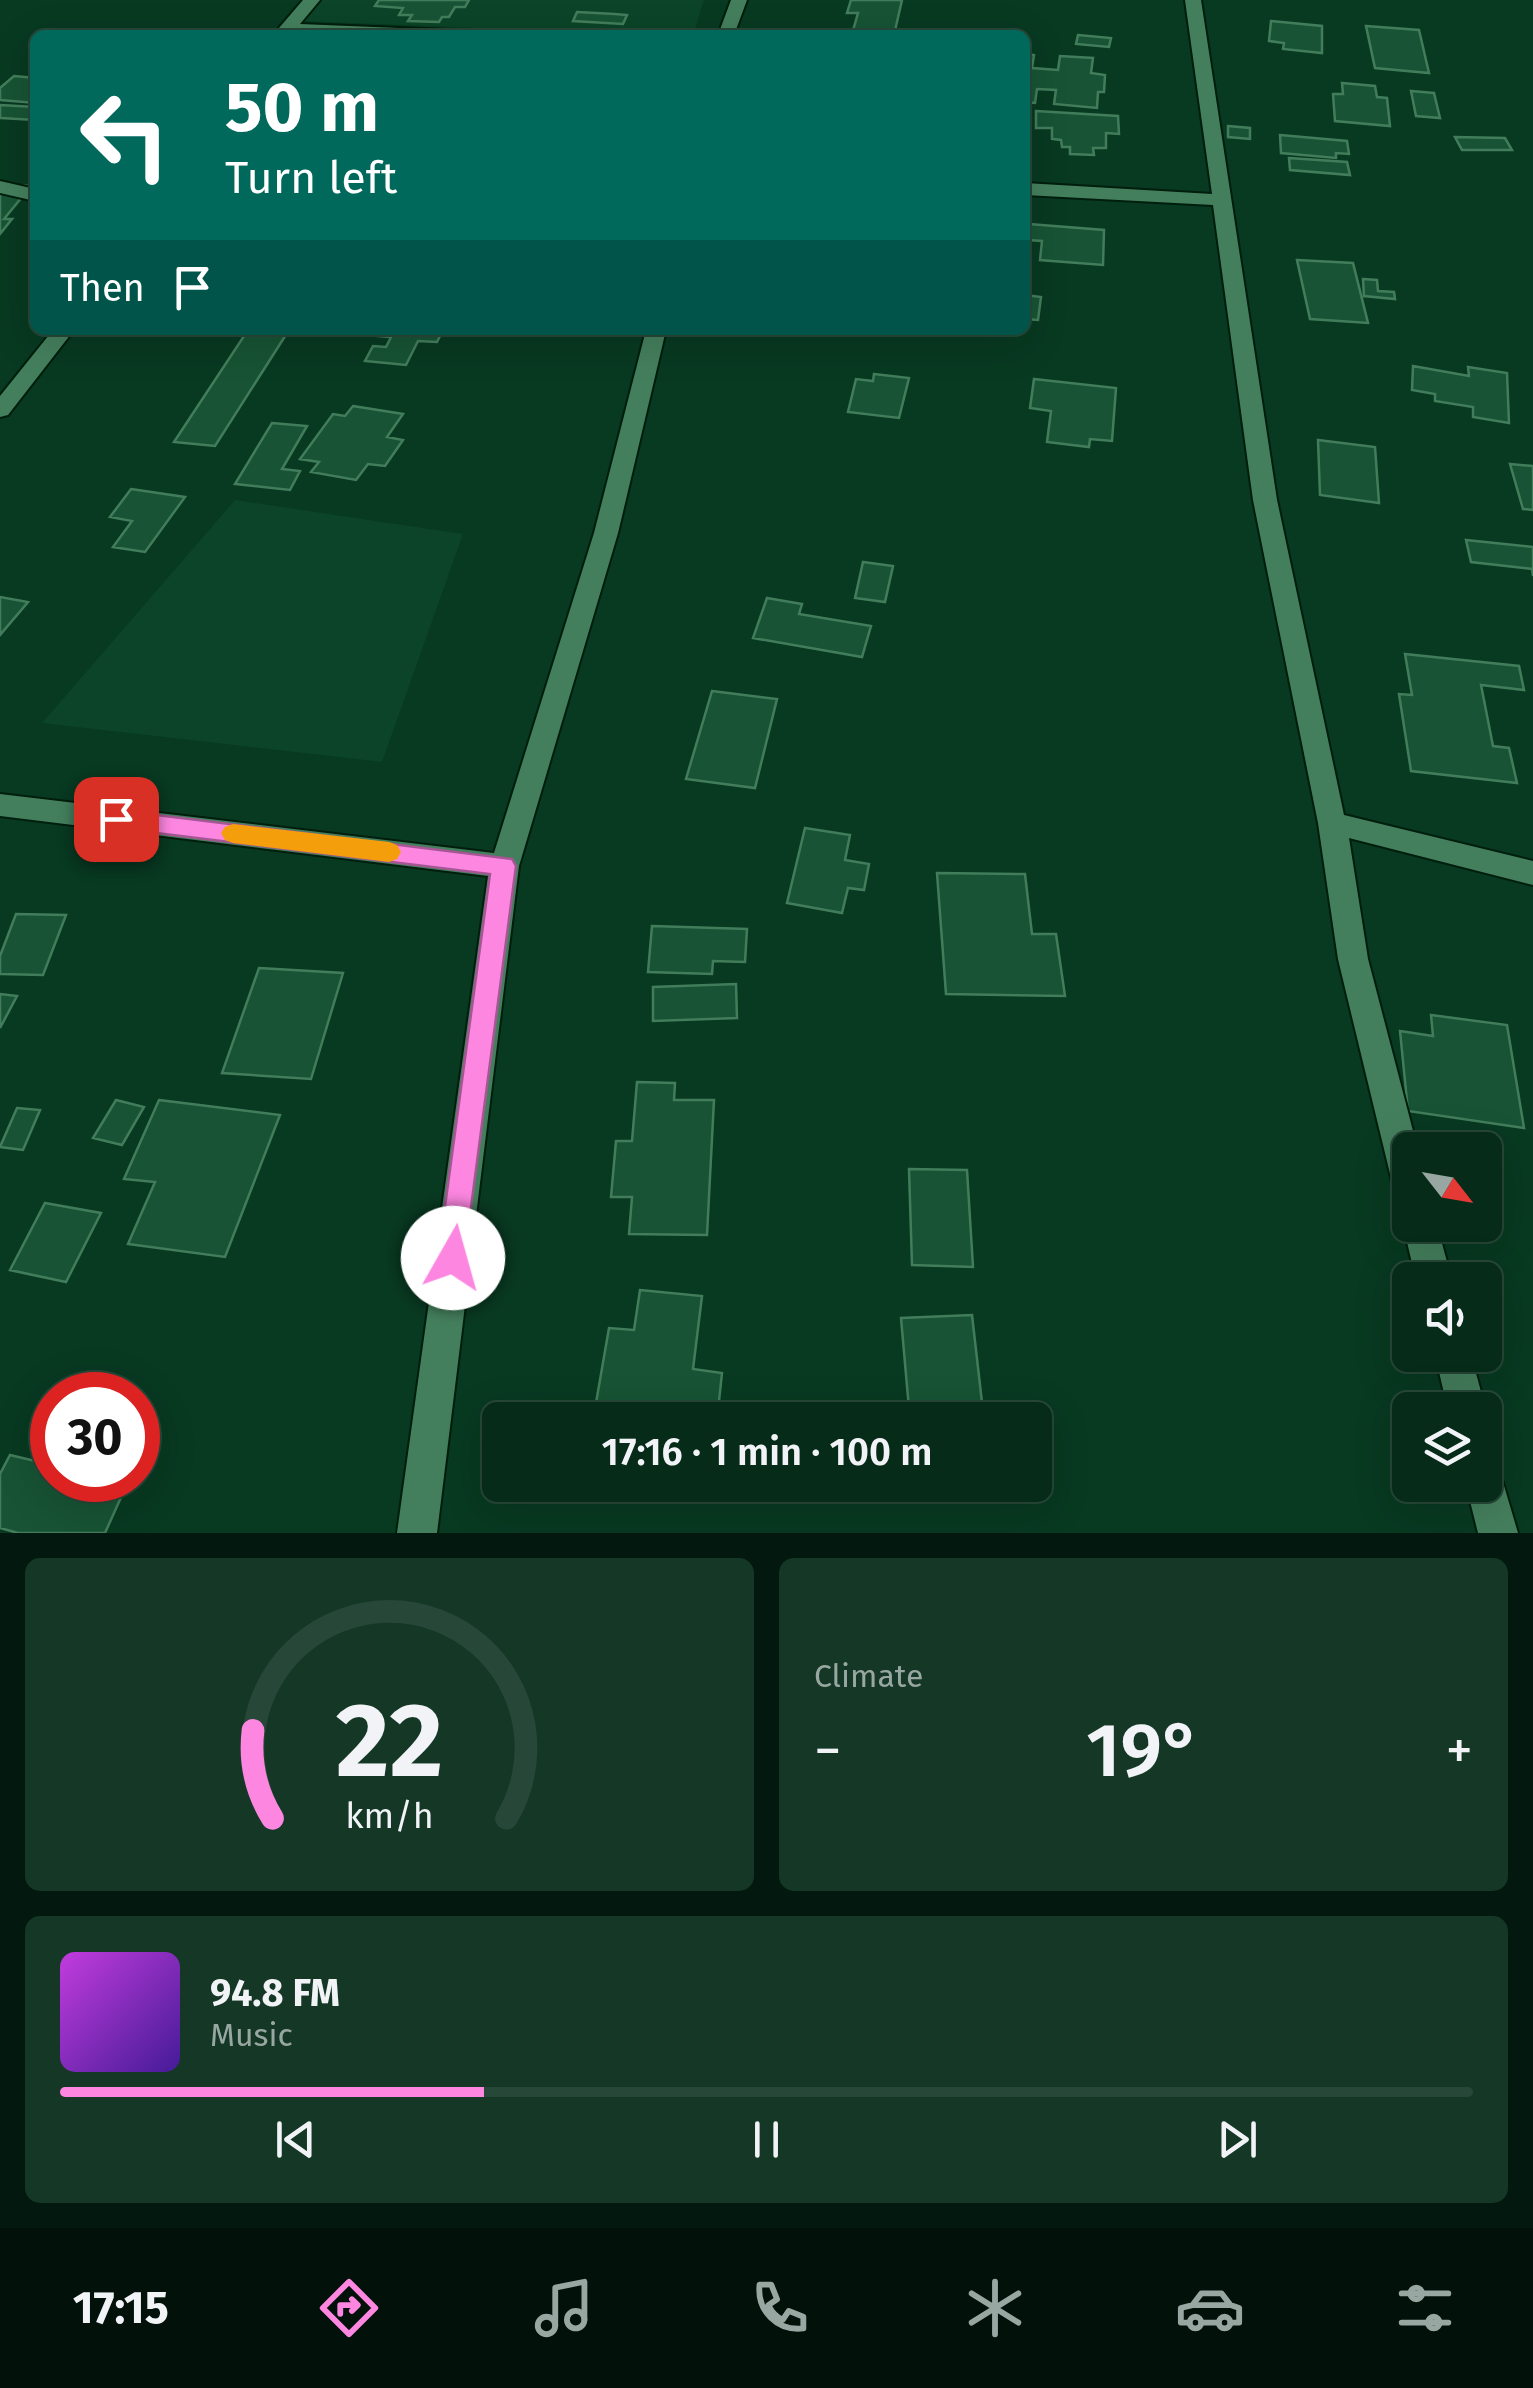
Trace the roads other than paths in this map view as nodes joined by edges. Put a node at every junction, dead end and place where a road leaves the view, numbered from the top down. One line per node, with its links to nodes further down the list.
1 (312, 0): 4 (street)
2 (738, 0): 5 (street)
3 (1193, 0): 9 (street)
4 (284, 30)
5 (728, 30)
6 (0, 187): 8 (street)
7 (1030, 189): 9 (street)
8 (30, 194)
9 (1223, 200): 14 (street)
10 (60, 335): 12 (street)
11 (655, 335): 15 (street)
12 (0, 410)
13 (0, 806): 15 (street)
14 (1332, 822): 16 (street); 17 (street)
15 (504, 866): 19 (street)
16 (1533, 873)
17 (1396, 1132)
18 (1490, 1502): 20 (street)
19 (417, 1533)
20 (1498, 1533)

